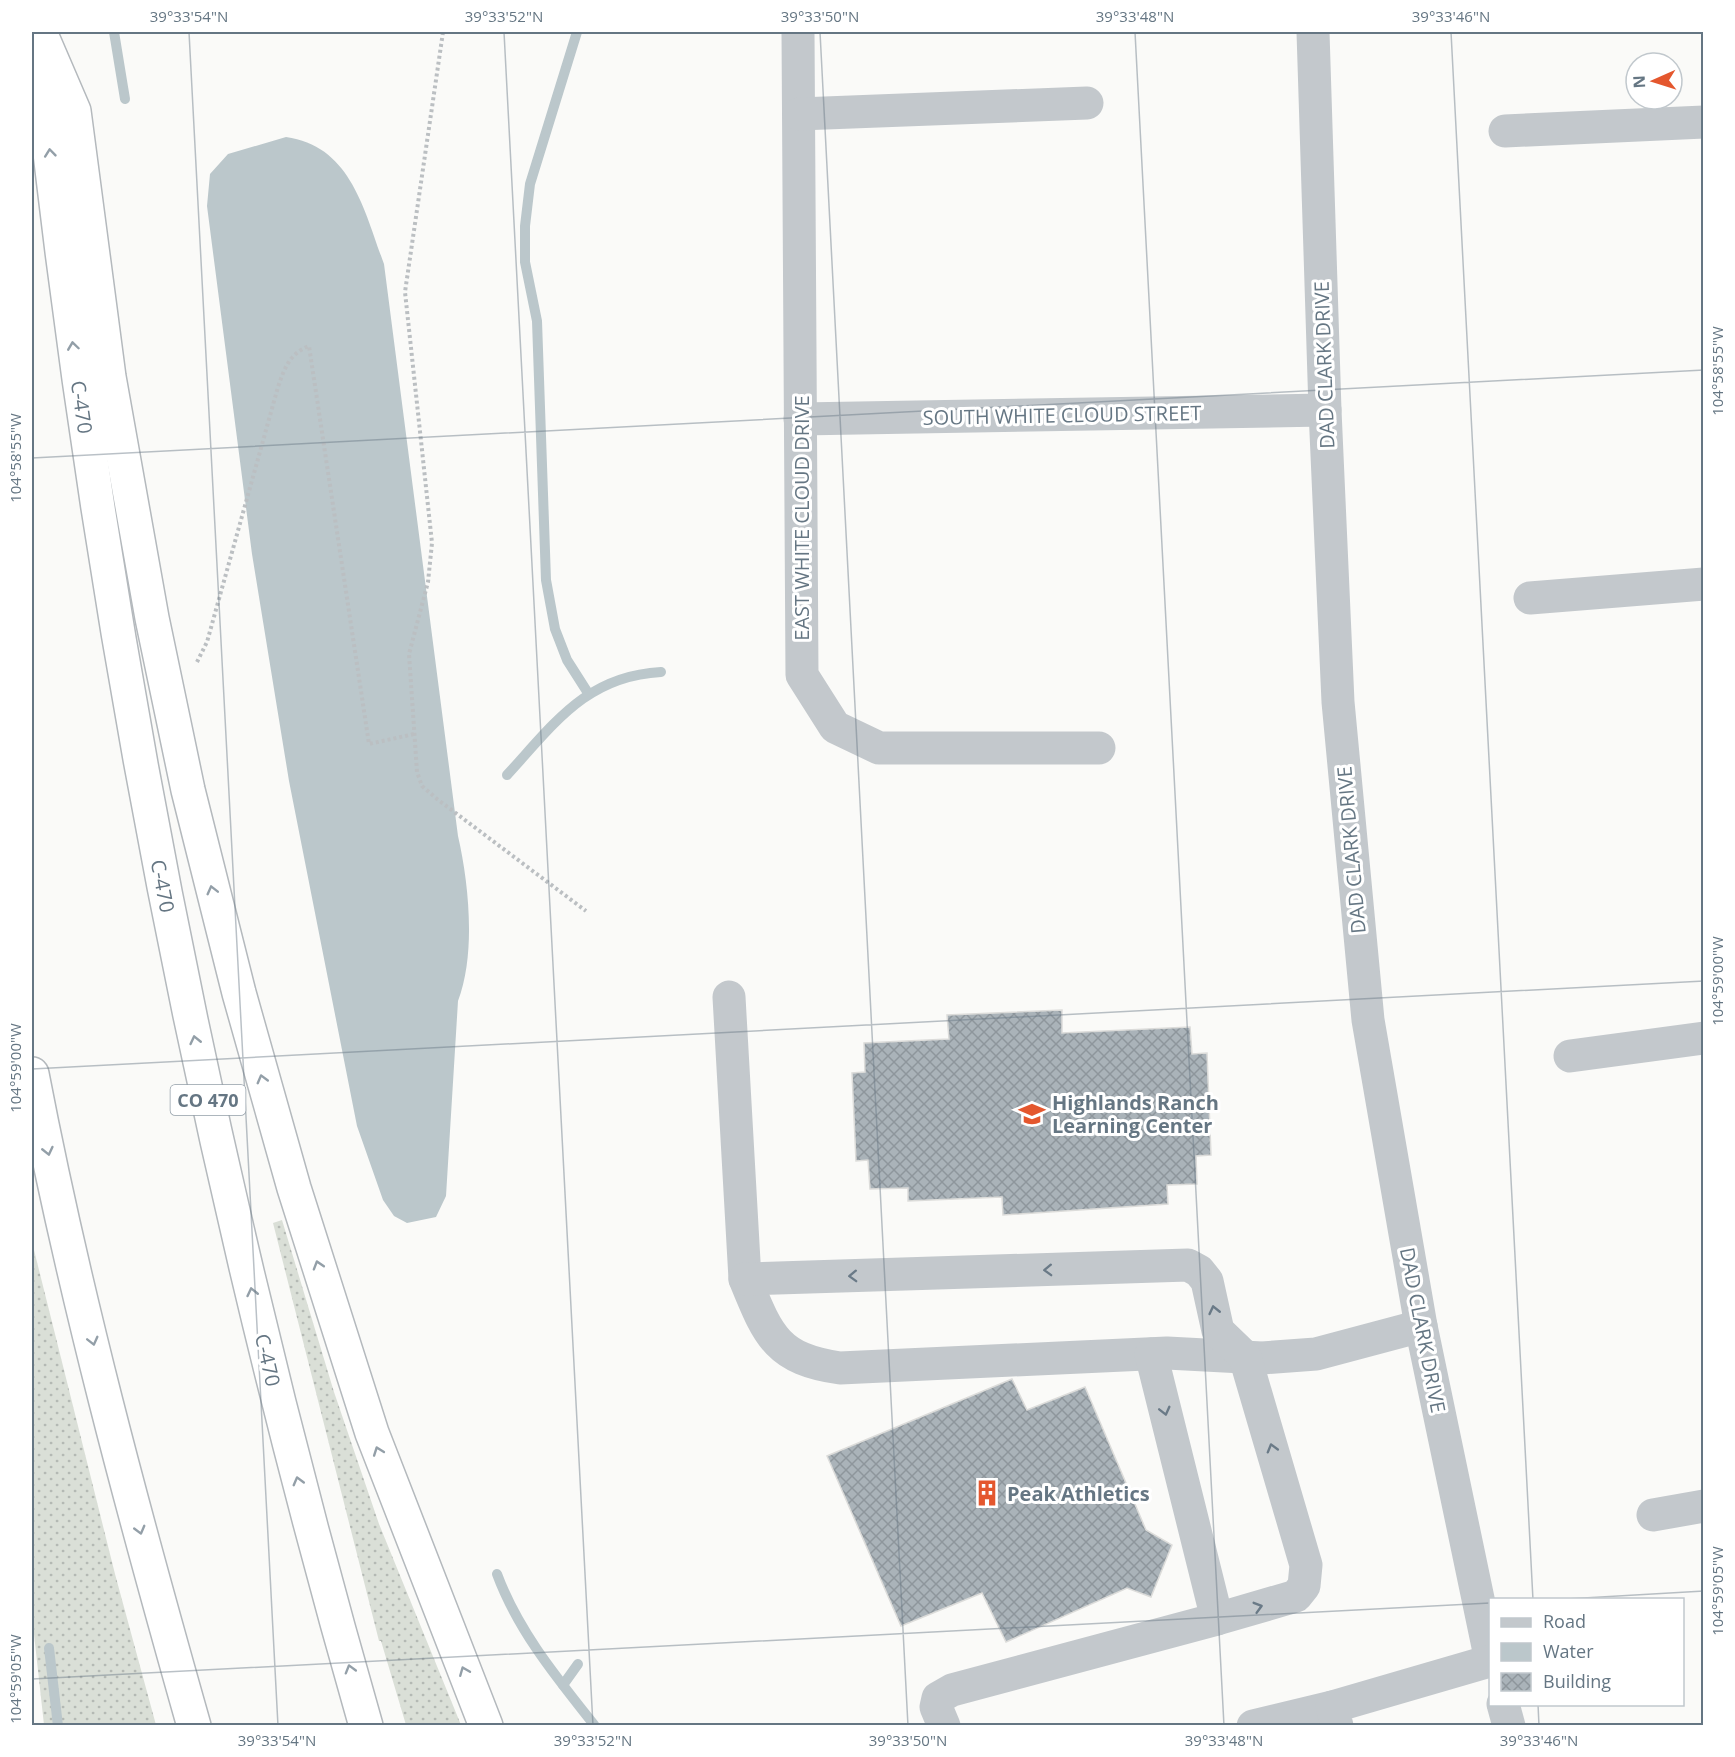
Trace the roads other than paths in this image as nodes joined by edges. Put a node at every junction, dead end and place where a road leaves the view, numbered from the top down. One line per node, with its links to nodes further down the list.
1 (38, 32): 29 (highway, C-470 / CO 470, one-way to 1); 30 (highway, one-way to 1)
2 (798, 32): 5 (street, EAST WHITE CLOUD DRIVE)
3 (1313, 32): 8 (street, DAD CLARK DRIVE)
4 (1088, 103): 5 (street)
5 (799, 114): 9 (street, EAST WHITE CLOUD DRIVE)
6 (1704, 122): 7 (street)
7 (1505, 131)
8 (1325, 410): 9 (street, SOUTH WHITE CLOUD STREET); 18 (street, DAD CLARK DRIVE)
9 (800, 419): 12 (street, EAST WHITE CLOUD DRIVE)
10 (1704, 584): 11 (street)
11 (1530, 598)
12 (1099, 748)
13 (729, 997): 17 (street)
14 (1704, 1038): 15 (street)
15 (1570, 1056)
16 (32, 1074): 28 (highway, one-way to 28)
17 (745, 1279): 19 (street); 20 (street, one-way to 17)
18 (1421, 1326): 20 (street); 24 (street, DAD CLARK DRIVE)
19 (1151, 1354): 20 (street); 23 (street, one-way to 23)
20 (1245, 1357): 23 (street, one-way to 20)
21 (1704, 1506): 22 (street)
22 (1653, 1515)
23 (1217, 1619): 31 (street)
24 (1489, 1647)
25 (1489, 1662): 27 (street)
26 (1504, 1706): 33 (street)
27 (1335, 1716): 32 (street)
28 (194, 1725)
29 (366, 1725)
30 (486, 1725)
31 (944, 1725)
32 (1253, 1725)
33 (1509, 1725)

